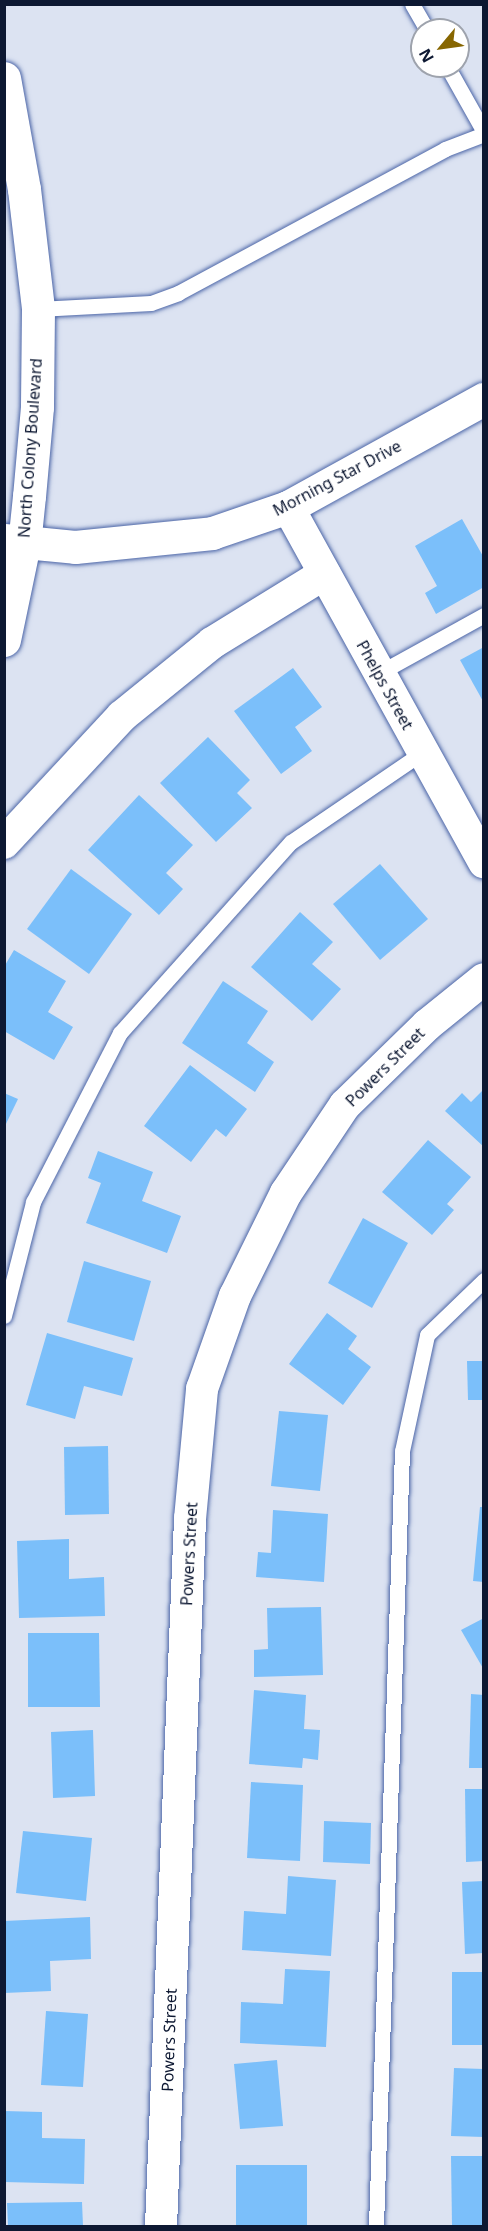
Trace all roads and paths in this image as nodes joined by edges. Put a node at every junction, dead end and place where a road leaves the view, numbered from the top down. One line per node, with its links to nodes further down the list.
1 (412, 4): 2 (lane)
2 (420, 18)
3 (4, 78): 6 (street, North Colony Boulevard)
4 (453, 78): 5 (lane)
5 (483, 133): 6 (lane)
6 (38, 309): 9 (street, North Colony Boulevard)
7 (483, 399): 8 (street, Morning Star Drive)
8 (288, 507): 9 (street, Morning Star Drive); 10 (street, Phelps Street)
9 (14, 542): 12 (street, North Colony Boulevard)
10 (324, 574): 13 (street, Phelps Street); 15 (street)
11 (483, 615): 13 (lane)
12 (4, 640)
13 (379, 673): 14 (street, Phelps Street)
14 (423, 752): 16 (street, Phelps Street); 19 (lane)
15 (4, 843)
16 (483, 862)
17 (483, 979): 20 (street, Powers Street)
18 (483, 1280): 21 (lane)
19 (4, 1316)
20 (161, 2226)
21 (376, 2226)

